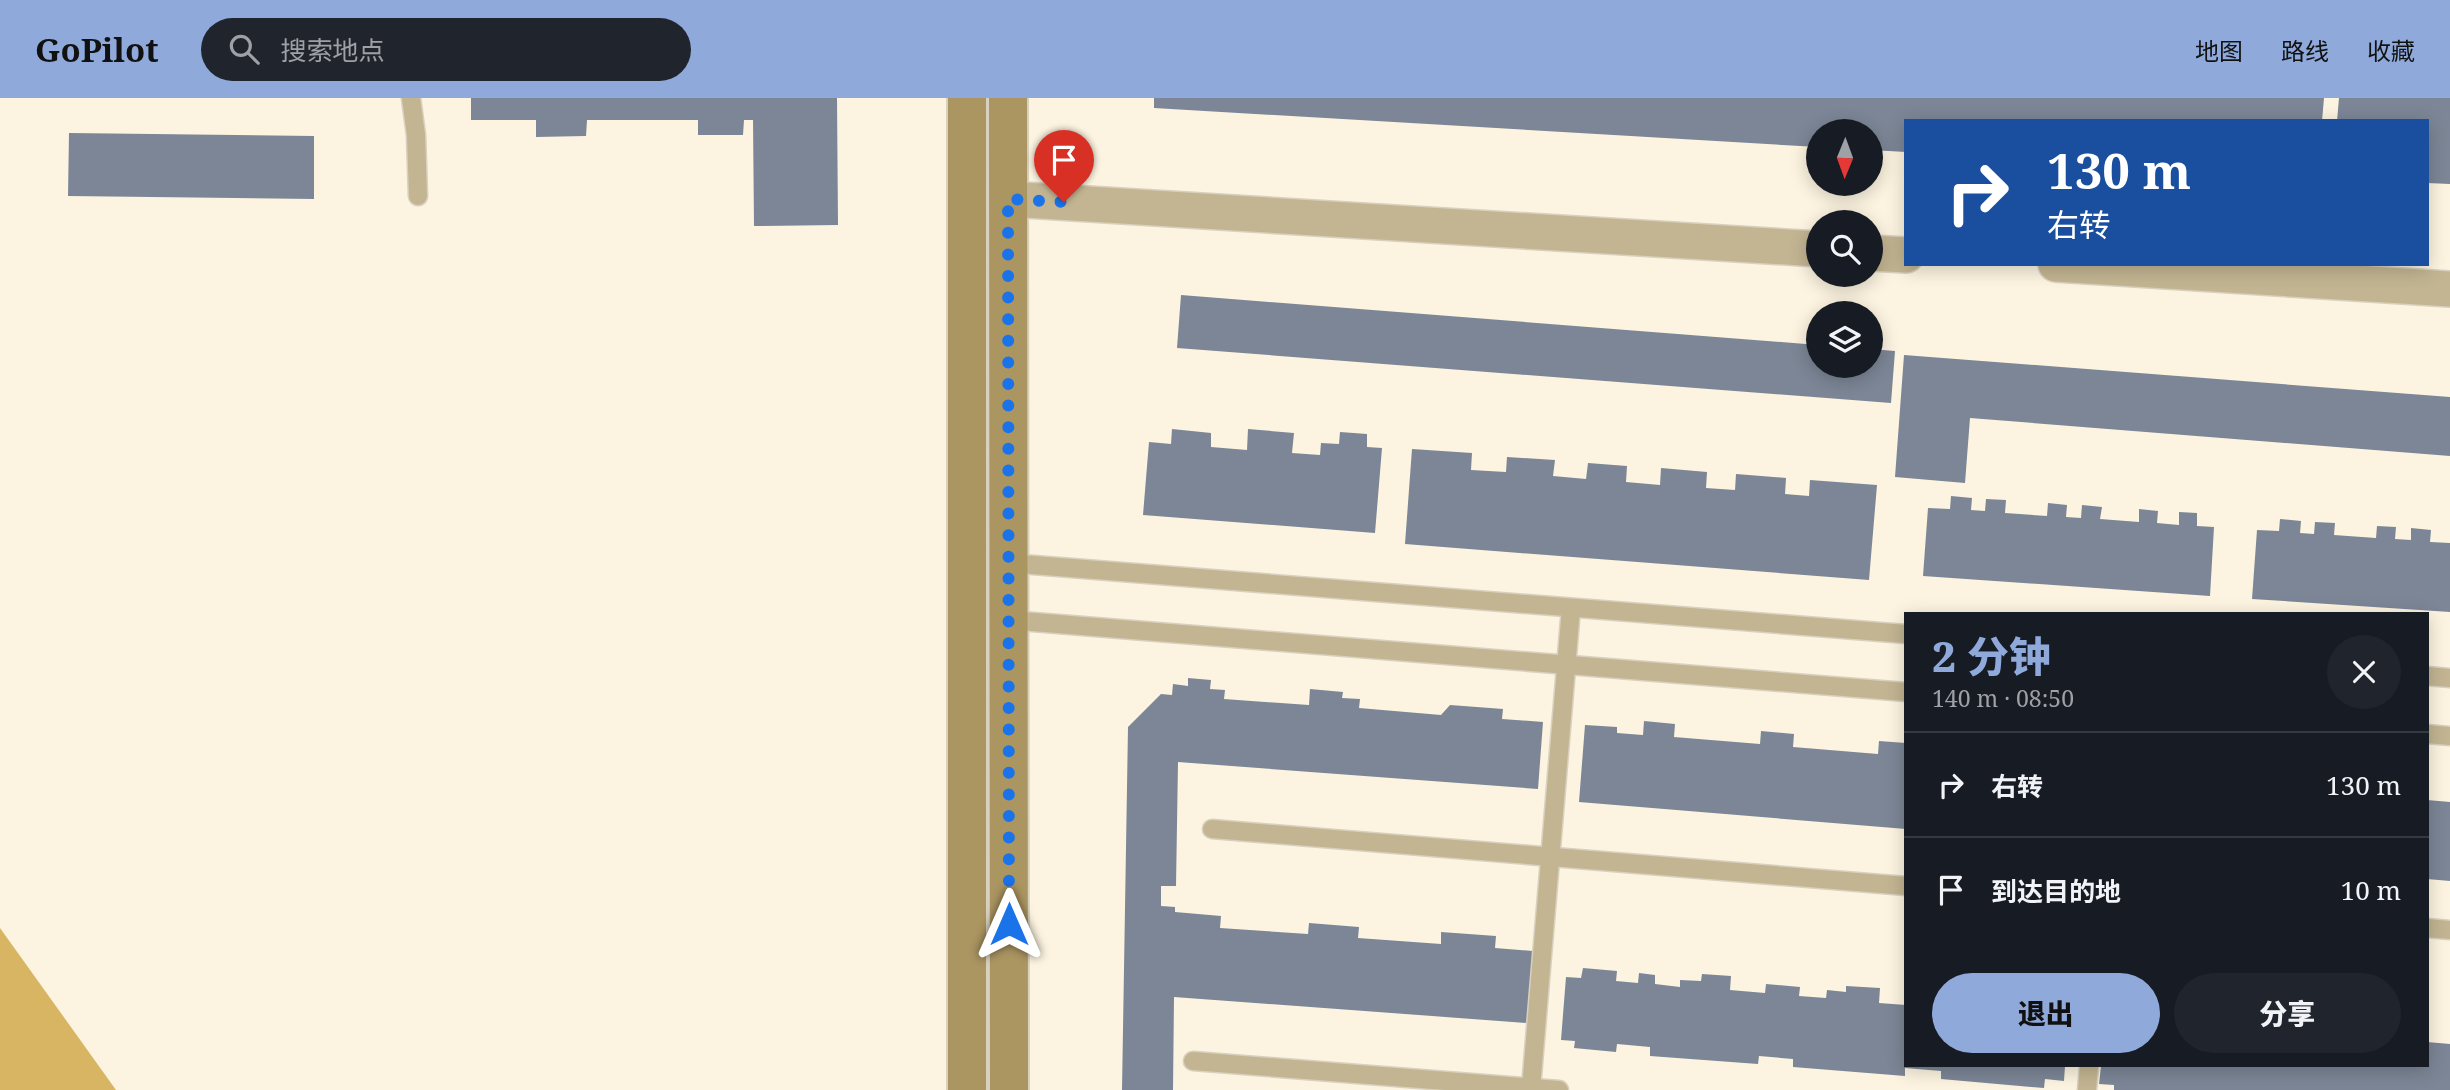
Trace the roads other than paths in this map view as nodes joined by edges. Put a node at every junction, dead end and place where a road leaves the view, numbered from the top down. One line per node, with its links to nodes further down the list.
1 (411, 98): 4 (lane)
2 (967, 98): 30 (street)
3 (1008, 98): 5 (street)
4 (418, 196)
5 (1008, 199): 6 (street); 11 (street)
6 (1806, 248)
7 (1883, 254): 8 (street)
8 (1904, 255)
9 (2088, 266): 10 (street)
10 (2450, 289)
11 (1008, 563): 12 (lane); 13 (street)
12 (1571, 608): 14 (lane); 15 (lane)
13 (1008, 620): 15 (lane); 31 (street)
14 (1904, 634)
15 (1566, 665): 18 (lane); 22 (lane)
16 (2429, 676): 17 (lane)
17 (2450, 678)
18 (1904, 692)
19 (2429, 734): 20 (lane)
20 (2450, 736)
21 (1212, 829): 22 (lane)
22 (1550, 857): 23 (lane); 29 (lane)
23 (1904, 886)
24 (2429, 928): 25 (lane)
25 (2450, 930)
26 (1193, 1060): 28 (lane)
27 (2089, 1067): 33 (lane)
28 (1444, 1085): 29 (lane)
29 (1531, 1088): 32 (lane)
30 (967, 1090)
31 (1009, 1090)
32 (1559, 1090)
33 (2087, 1090)

